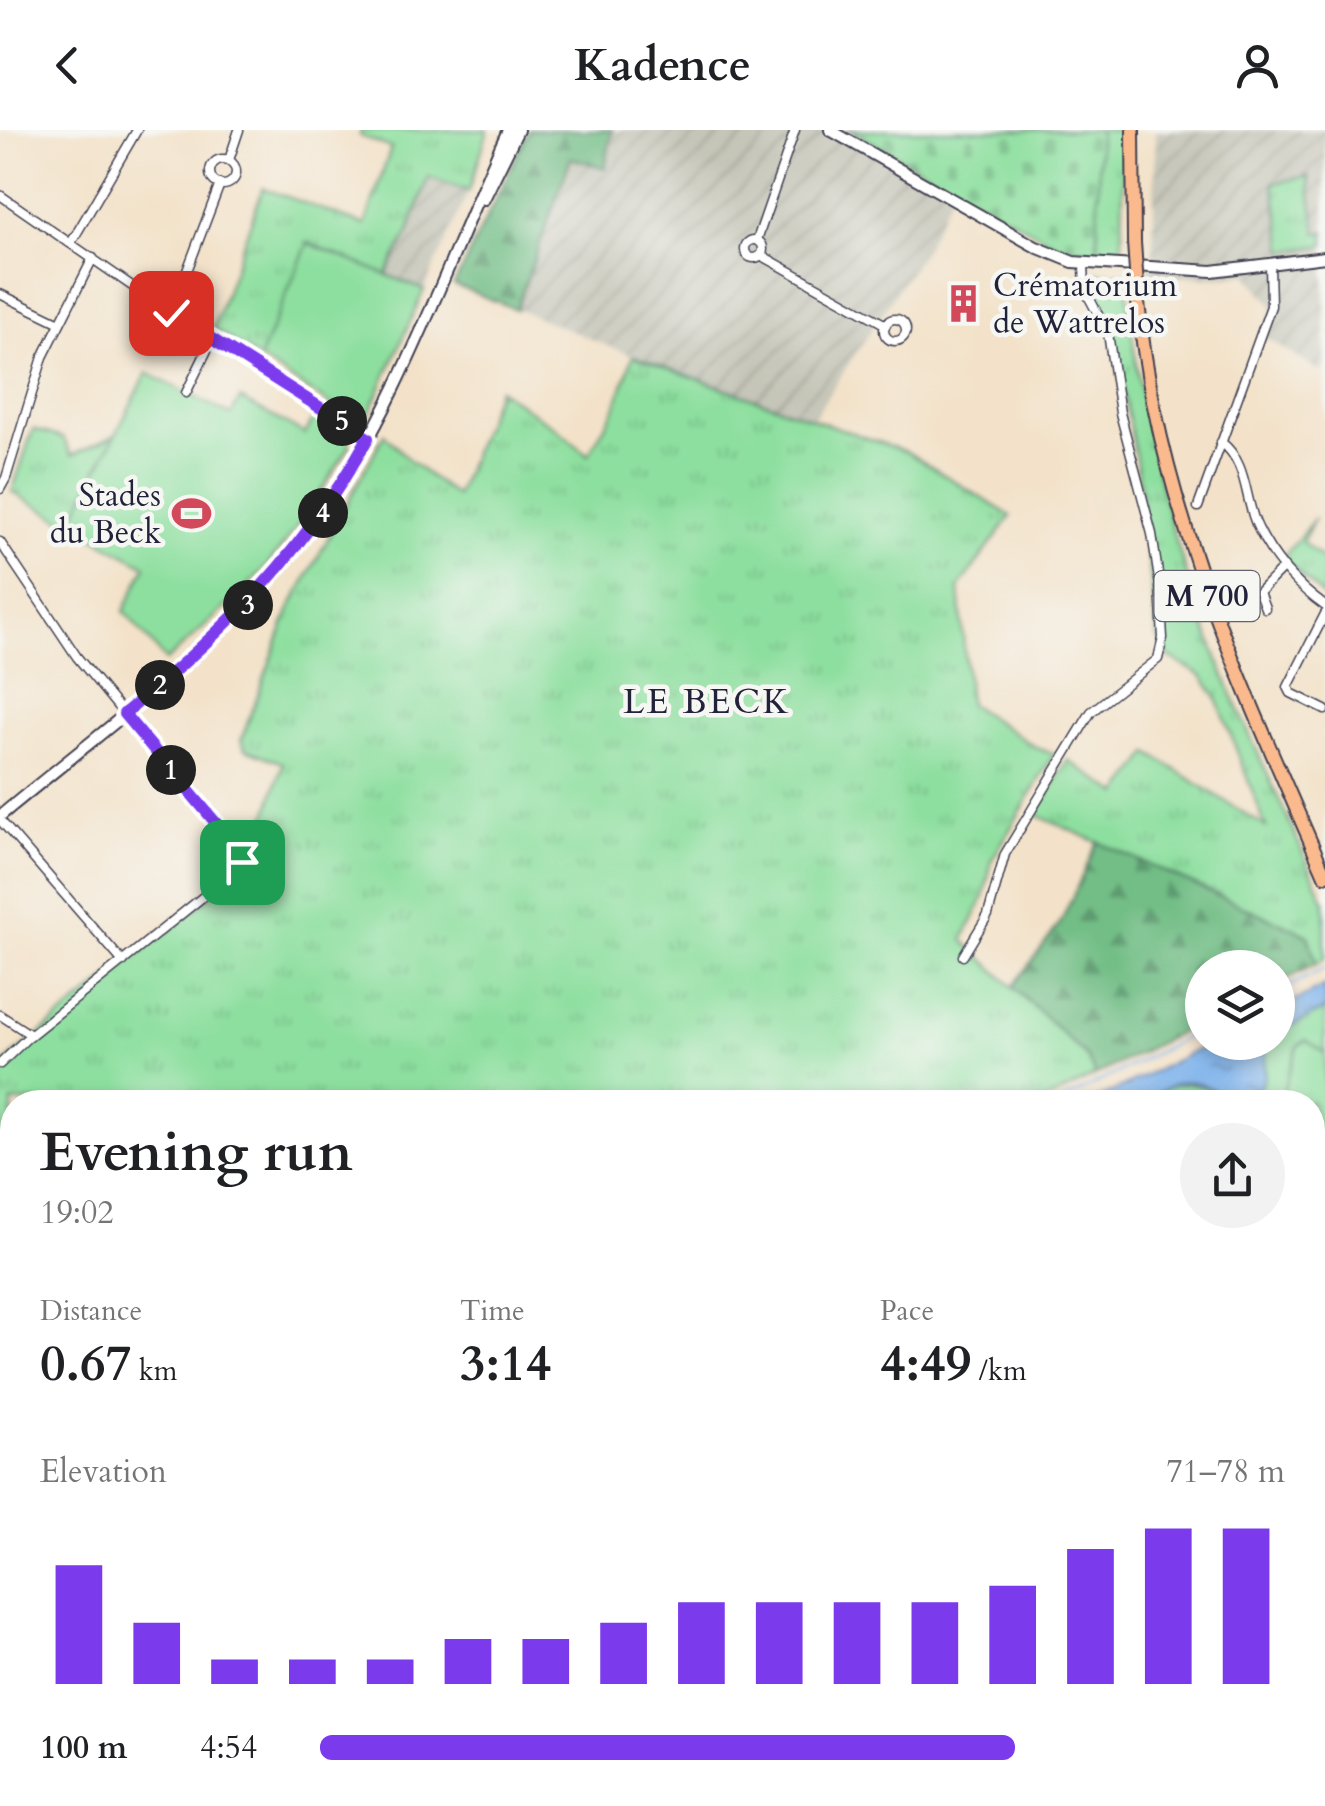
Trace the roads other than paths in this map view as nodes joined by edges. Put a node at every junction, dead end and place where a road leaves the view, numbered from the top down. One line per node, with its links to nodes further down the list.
1 (137, 130): 13 (street)
2 (239, 130): 8 (street)
3 (508, 130): 11 (street)
4 (518, 130): 11 (street)
5 (795, 130): 12 (street)
6 (830, 130): 17 (street)
7 (1134, 130): 37 (main road, M 700, bridge)
8 (228, 160): 9 (street); 9 (street)
9 (220, 184): 20 (street)
10 (0, 194): 13 (street)
11 (463, 237): 25 (street)
12 (756, 240): 14 (street); 14 (street)
13 (71, 242): 16 (street)
14 (761, 254): 22 (street)
15 (1325, 257): 18 (street)
16 (94, 258): 20 (street); 21 (street)
17 (1084, 264): 18 (street); 38 (street)
18 (1270, 265): 26 (street)
19 (0, 294): 21 (street)
20 (171, 313): 23 (street)
21 (60, 323): 27 (street)
22 (886, 325)
23 (212, 340): 24 (street); 25 (street)
24 (186, 393)
25 (368, 438): 35 (street)
26 (1220, 442): 28 (street); 30 (street)
27 (0, 490)
28 (1198, 507)
29 (0, 542): 35 (street)
30 (1284, 567): 31 (street); 32 (street)
31 (1325, 606)
32 (1266, 608)
33 (1325, 614): 34 (street)
34 (1325, 710)
35 (124, 714): 36 (street); 39 (street)
36 (0, 818): 39 (street)
37 (1325, 875)
38 (963, 956)
39 (123, 962): 41 (street)
40 (0, 1016): 41 (street)
41 (31, 1034): 42 (street)
42 (0, 1064)

